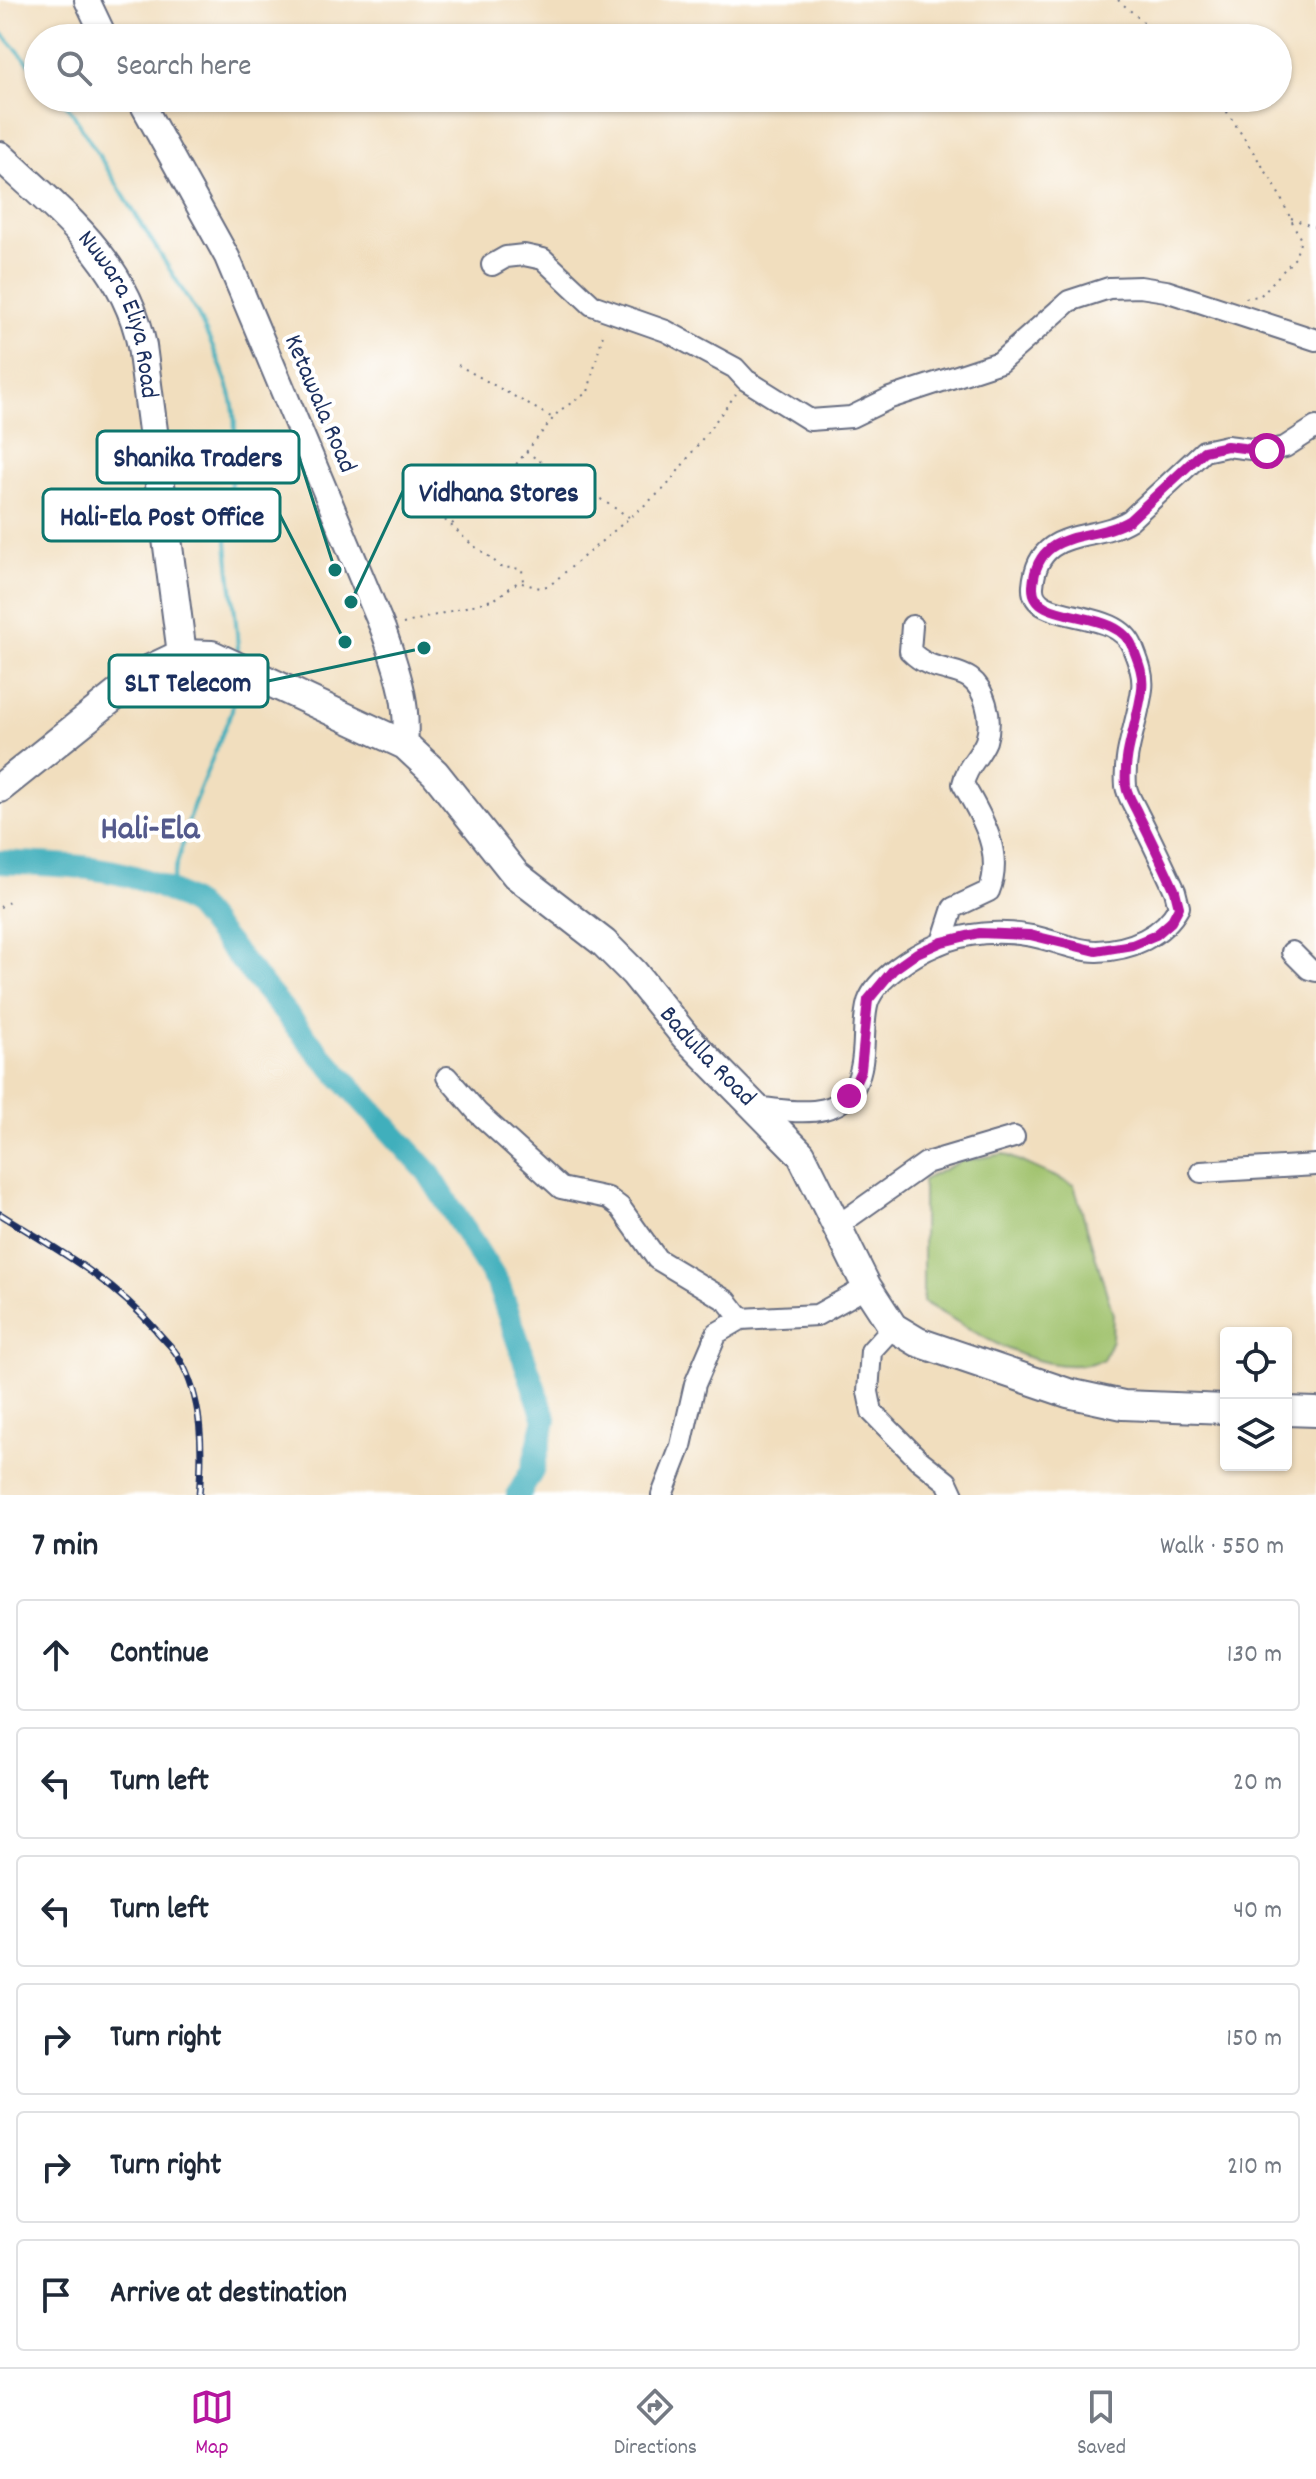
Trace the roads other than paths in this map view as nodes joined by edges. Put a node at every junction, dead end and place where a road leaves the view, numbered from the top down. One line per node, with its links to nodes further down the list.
1 (87, 0): 2 (main road)
2 (98, 24)
3 (147, 112): 10 (main road, Ketawala Road)
4 (0, 156): 9 (highway, Nuwara Eliya Road)
5 (492, 265): 6 (street)
6 (1316, 340)
7 (1316, 427): 12 (street)
8 (912, 626): 12 (street)
9 (182, 654): 10 (highway, Badulla Road); 11 (highway)
10 (405, 745): 16 (highway, Badulla Road)
11 (0, 788)
12 (942, 942): 16 (street)
13 (1292, 952): 14 (street)
14 (1316, 971)
15 (447, 1077): 22 (street)
16 (756, 1107): 20 (highway, Badulla Road)
17 (1014, 1137): 20 (street)
18 (1316, 1165): 19 (street)
19 (1201, 1172)
20 (837, 1226): 21 (highway, Badulla Road)
21 (867, 1287): 22 (street); 23 (highway, Badulla Road)
22 (741, 1319): 27 (street)
23 (893, 1327): 24 (highway, Badulla Road); 28 (street)
24 (1220, 1409)
25 (1292, 1411): 26 (highway)
26 (1316, 1412)
27 (662, 1495)
28 (953, 1495)

